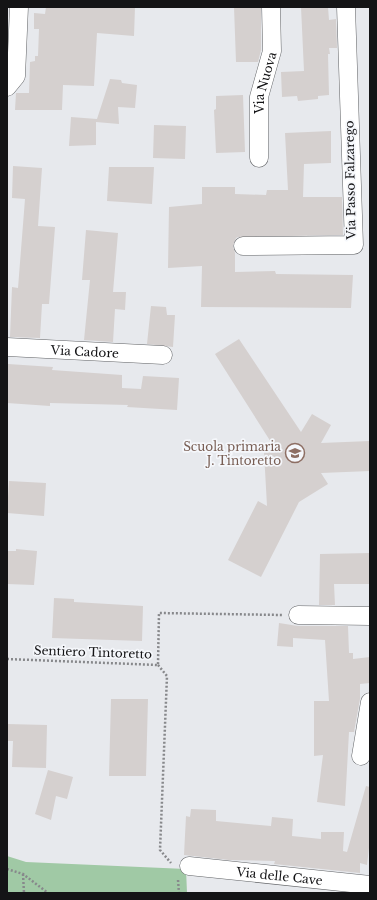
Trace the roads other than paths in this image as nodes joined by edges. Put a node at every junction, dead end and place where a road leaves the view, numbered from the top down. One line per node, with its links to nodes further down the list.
1 (20, 7): 4 (street)
2 (271, 7): 5 (street, Via Nuova)
3 (346, 7): 6 (street, Via Passo Falzarego)
4 (7, 87)
5 (259, 158)
6 (243, 246)
7 (7, 347): 8 (street, Via Cadore)
8 (163, 355)
9 (298, 615): 10 (street)
10 (370, 616)
11 (370, 702): 12 (street)
12 (361, 756)
13 (181, 866): 14 (street, Via delle Cave)
14 (370, 885)

